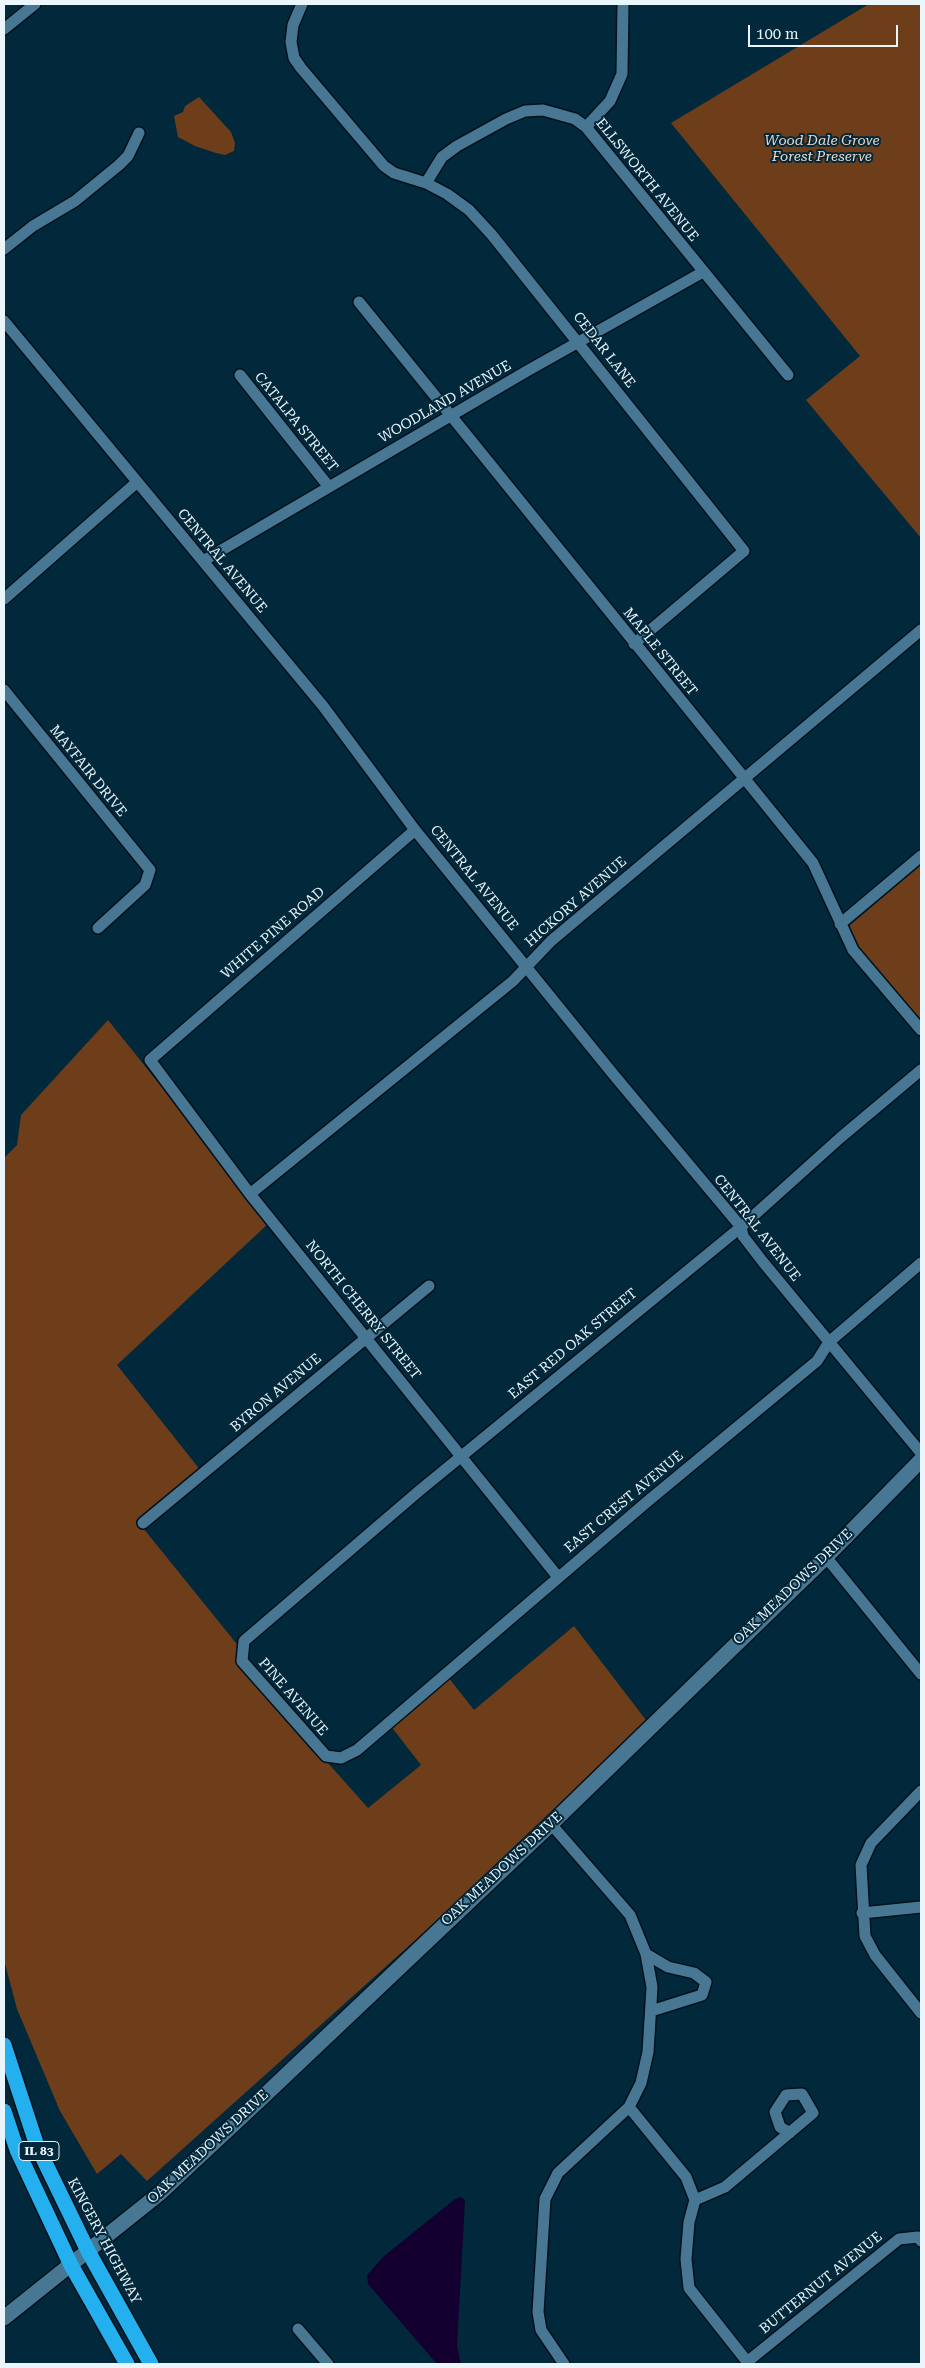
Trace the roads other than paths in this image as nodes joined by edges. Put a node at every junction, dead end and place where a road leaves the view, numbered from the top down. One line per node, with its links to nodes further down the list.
1 (35, 4): 4 (street)
2 (302, 4): 7 (street, CEDAR LANE)
3 (623, 4): 5 (street)
4 (4, 29)
5 (586, 127): 7 (street, ELLSWORTH AVENUE); 9 (street, ELLSWORTH AVENUE)
6 (139, 133): 8 (street)
7 (426, 183): 12 (street, CEDAR LANE)
8 (4, 249)
9 (703, 272): 12 (street, WOODLAND AVENUE); 14 (street, ELLSWORTH AVENUE)
10 (359, 302): 15 (street, MAPLE STREET)
11 (4, 323): 16 (street, CENTRAL AVENUE)
12 (579, 343): 15 (street, WOODLAND AVENUE); 21 (street, CEDAR LANE)
13 (240, 375): 17 (street, CATALPA STREET)
14 (788, 375)
15 (451, 416): 17 (street, WOODLAND AVENUE); 21 (street, MAPLE STREET)
16 (136, 483): 18 (street, CENTRAL AVENUE); 19 (street)
17 (329, 487): 18 (street, WOODLAND AVENUE)
18 (203, 561): 24 (street, CENTRAL AVENUE)
19 (4, 599)
20 (921, 630): 23 (street, HICKORY AVENUE)
21 (634, 644): 23 (street, MAPLE STREET)
22 (4, 690): 27 (street, MAYFAIR DRIVE)
23 (744, 778): 26 (street, MAPLE STREET); 28 (street, HICKORY AVENUE)
24 (415, 830): 28 (street, CENTRAL AVENUE); 30 (street, WHITE PINE ROAD)
25 (921, 856): 26 (street)
26 (840, 924): 29 (street, MAPLE STREET)
27 (98, 928)
28 (526, 965): 32 (street, HICKORY AVENUE); 33 (street, CENTRAL AVENUE)
29 (921, 1030)
30 (150, 1060): 32 (street, NORTH CHERRY STREET)
31 (921, 1070): 33 (street, EAST RED OAK STREET)
32 (250, 1194): 36 (street, NORTH CHERRY STREET)
33 (741, 1227): 37 (street, CENTRAL AVENUE); 39 (street, EAST RED OAK STREET)
34 (921, 1263): 37 (street, EAST CREST AVENUE)
35 (429, 1286): 36 (street, BYRON AVENUE)
36 (365, 1338): 39 (street, NORTH CHERRY STREET); 41 (street, BYRON AVENUE)
37 (829, 1342): 38 (street, CENTRAL AVENUE); 43 (street, EAST CREST AVENUE)
38 (921, 1454)
39 (462, 1456): 43 (street, NORTH CHERRY STREET); 44 (street, EAST RED OAK STREET)
40 (921, 1460): 42 (street, OAK MEADOWS DRIVE)
41 (143, 1523)
42 (826, 1557): 45 (street); 48 (street, OAK MEADOWS DRIVE)
43 (558, 1577): 46 (street, EAST CREST AVENUE)
44 (244, 1641): 46 (street, PINE AVENUE)
45 (921, 1674)
46 (341, 1758)
47 (921, 1791): 50 (street)
48 (551, 1824): 51 (street); 60 (street, OAK MEADOWS DRIVE)
49 (921, 1907): 50 (street)
50 (862, 1913): 53 (street)
51 (646, 1954): 52 (street); 52 (street)
52 (651, 2011): 55 (street)
53 (921, 2013)
54 (4, 2045): 60 (highway, KINGERY HIGHWAY / IL 83)
55 (629, 2108): 58 (street); 68 (street)
56 (4, 2111): 61 (highway, IL 83)
57 (790, 2133): 58 (street)
58 (695, 2200): 64 (street)
59 (920, 2239): 64 (street, BUTTERNUT AVENUE)
60 (88, 2251): 61 (street, OAK MEADOWS DRIVE); 66 (highway, KINGERY HIGHWAY / IL 83)
61 (71, 2265): 62 (street, OAK MEADOWS DRIVE); 65 (highway, IL 83)
62 (4, 2318)
63 (298, 2329): 67 (street)
64 (748, 2363)
65 (126, 2364)
66 (151, 2364)
67 (328, 2364)
68 (564, 2364)

